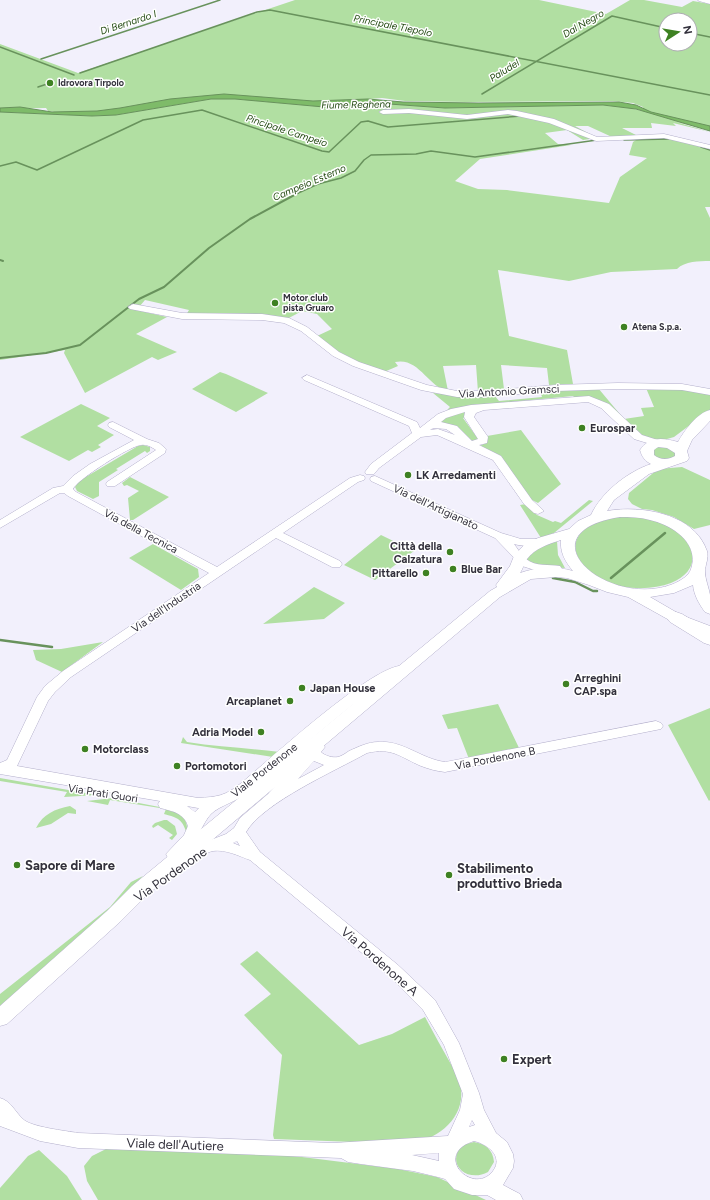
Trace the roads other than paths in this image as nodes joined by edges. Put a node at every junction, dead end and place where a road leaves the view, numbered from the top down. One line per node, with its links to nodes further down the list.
1 (701, 0): 2 (street)
2 (710, 2)
3 (383, 112): 4 (street)
4 (710, 147)
5 (133, 307): 7 (street, Via Antonio Gramsci)
6 (307, 378): 10 (street)
7 (710, 392)
8 (484, 408): 12 (street, Via dell'Industria); 16 (street, Via dell'Industria); 17 (street)
9 (710, 414): 13 (main road)
10 (413, 424): 12 (street); 14 (street)
11 (113, 425): 15 (street)
12 (430, 425): 14 (street, Via dell'Industria); 17 (street)
13 (693, 429): 16 (main road); 18 (main road)
14 (418, 434): 17 (street); 22 (street, Via dell'Industria)
15 (145, 442): 23 (street); 25 (street)
16 (661, 443): 18 (main road); 19 (main road)
17 (470, 445): 26 (street)
18 (681, 450): 20 (main road)
19 (649, 457): 20 (main road); 21 (main road)
20 (669, 463): 21 (main road)
21 (644, 471): 24 (main road)
22 (368, 476): 31 (street, Via dell'Industria); 32 (street, Via dell'Artigianato)
23 (111, 484)
24 (628, 484): 27 (main road); 28 (main road)
25 (67, 490): 29 (street); 36 (street, Via della Tecnica)
26 (538, 511)
27 (646, 514): 28 (main road); 37 (main road)
28 (597, 517): 30 (main road)
29 (0, 525)
30 (573, 532): 33 (main road, Viale Pordenone); 38 (main road)
31 (274, 533): 35 (street); 36 (street, Via dell'Industria)
32 (497, 535): 33 (street); 34 (street)
33 (543, 541): 34 (main road, Viale Pordenone)
34 (519, 559): 38 (street); 40 (main road, Viale Pordenone)
35 (336, 564)
36 (217, 572): 50 (street, Via dell'Industria)
37 (698, 572): 39 (main road); 41 (main road)
38 (588, 577): 39 (main road); 40 (main road, Viale Pordenone)
39 (628, 592): 42 (main road)
40 (495, 594): 45 (main road, Viale Pordenone)
41 (710, 609)
42 (676, 618): 43 (main road); 44 (highway)
43 (710, 632)
44 (710, 639)
45 (407, 666): 46 (main road, Viale Pordenone); 52 (street, Viale Pordenone)
46 (334, 726): 48 (street, Via Pordenone); 57 (main road, Viale Pordenone)
47 (656, 726): 49 (street, Via Pordenone B)
48 (314, 752): 49 (street); 51 (street, Via Pordenone)
49 (339, 762): 51 (street, Via Pordenone)
50 (1, 769): 52 (street, Via Prati Guori); 53 (street, Via Prati Guori)
51 (273, 798): 54 (street, Via Pordenone)
52 (218, 802): 53 (street, Viale Pordenone)
53 (195, 826): 57 (street, Viale Pordenone)
54 (239, 832): 55 (street, Via Pordenone); 56 (street)
55 (212, 845): 56 (street, Via Pordenone); 57 (street, Via Pordenone)
56 (255, 856): 59 (street, Via Pordenone A)
57 (133, 898): 58 (main road, Viale Pordenone)
58 (0, 1018)
59 (471, 1092): 63 (street, Via Pordenone A); 64 (street)
60 (0, 1105): 62 (street)
61 (0, 1118): 62 (street, Viale dell'Autiere)
62 (19, 1127): 65 (street, Viale dell'Autiere)
63 (489, 1137): 64 (street); 66 (street)
64 (455, 1140): 65 (street, Viale dell'Autiere); 67 (street)
65 (334, 1151): 67 (street, Viale dell'Autiere)
66 (502, 1172): 68 (street); 69 (street)
67 (451, 1173): 68 (street)
68 (480, 1187): 69 (street)
69 (515, 1200)

